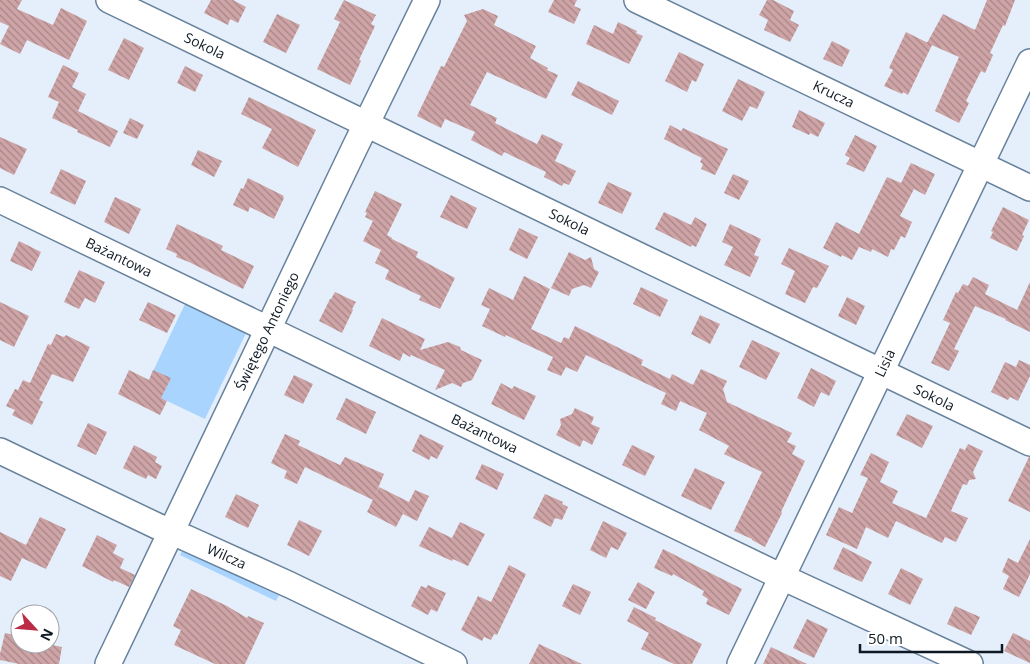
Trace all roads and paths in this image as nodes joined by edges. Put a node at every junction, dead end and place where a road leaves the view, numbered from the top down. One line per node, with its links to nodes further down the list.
1 (109, 0): 5 (street, Sokola)
2 (428, 0): 5 (street, Świętego Antoniego)
3 (637, 0): 6 (street, Krucza)
4 (1030, 62): 6 (street, Lisia)
5 (367, 123): 9 (street, Świętego Antoniego); 10 (street, Sokola)
6 (981, 164): 7 (street, Krucza); 10 (street, Lisia)
7 (1030, 188)
8 (0, 200): 9 (street, Bażantowa)
9 (269, 329): 13 (street, Świętego Antoniego); 14 (street, Bażantowa)
10 (881, 373): 11 (street, Sokola); 14 (street, Lisia)
11 (1030, 443)
12 (0, 451): 13 (street, Wilcza)
13 (171, 532): 15 (street, Świętego Antoniego); 16 (street, Wilcza)
14 (782, 577): 17 (street, Lisia); 18 (street, Bażantowa)
15 (108, 664)
16 (454, 664)
17 (740, 664)
18 (970, 664)

